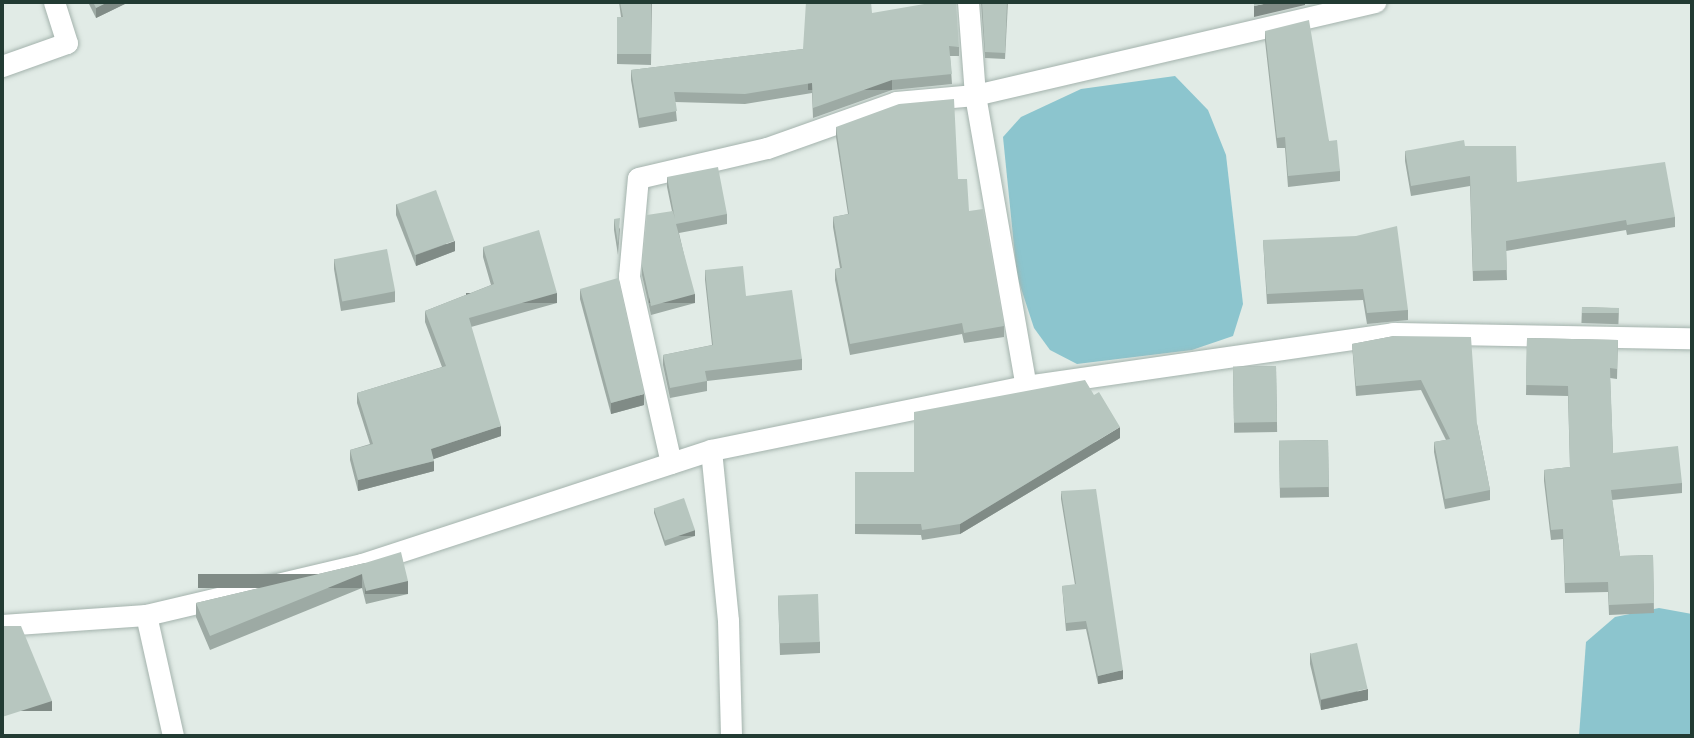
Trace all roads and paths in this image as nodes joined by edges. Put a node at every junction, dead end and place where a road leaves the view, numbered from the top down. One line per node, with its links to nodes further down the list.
1 (54, 2): 4 (street)
2 (968, 2): 5 (street)
3 (1375, 2): 5 (street)
4 (2, 66)
5 (975, 95): 7 (street); 9 (street)
6 (1692, 338): 7 (street)
7 (1026, 386): 8 (street)
8 (711, 450): 9 (street); 13 (street)
9 (671, 463): 10 (street)
10 (146, 615): 11 (street); 12 (street)
11 (2, 625)
12 (173, 736)
13 (731, 736)

